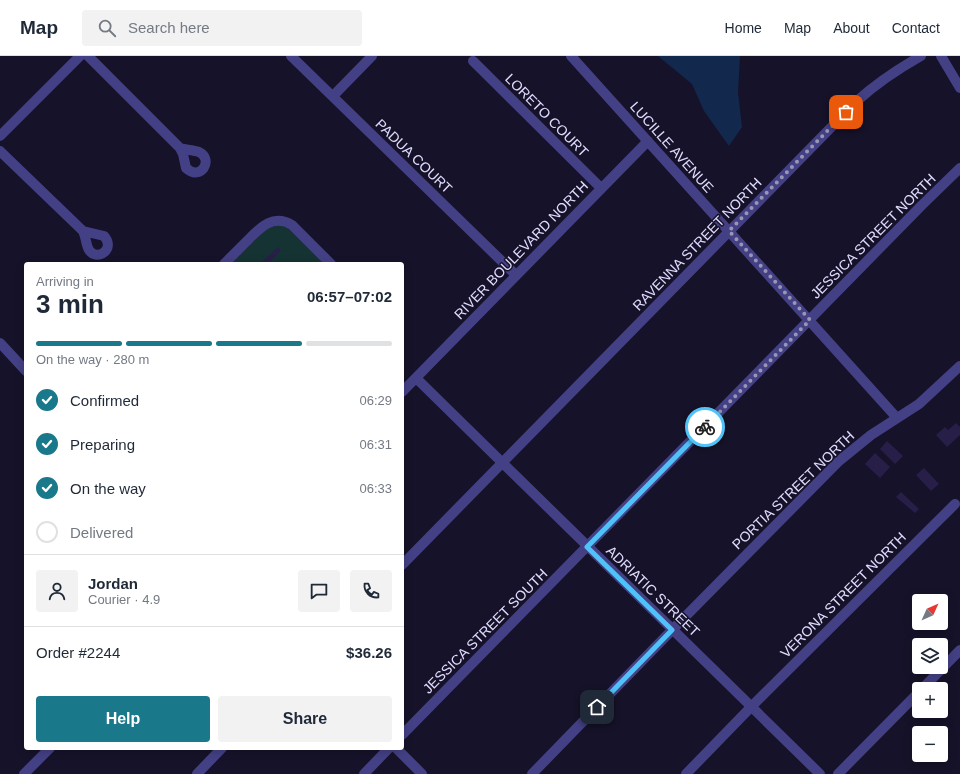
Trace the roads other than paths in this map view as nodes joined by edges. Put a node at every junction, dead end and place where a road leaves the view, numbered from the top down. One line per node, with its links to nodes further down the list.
1 (80, 56): 11 (street)
2 (88, 56): 13 (street)
3 (291, 56): 10 (street, PADUA COURT)
4 (372, 56): 10 (street)
5 (571, 56): 12 (street, LUCILLE AVENUE)
6 (921, 56): 18 (street, RAVENNA STREET NORTH)
7 (941, 56): 9 (street)
8 (473, 60): 16 (street, LORETO COURT)
9 (960, 88)
10 (333, 96): 21 (street, PADUA COURT)
11 (0, 136)
12 (648, 142): 16 (street, RIVER BOULEVARD NORTH); 18 (street, LUCILLE AVENUE)
13 (180, 148)
14 (0, 151): 17 (street)
15 (960, 168): 22 (street, JESSICA STREET NORTH)
16 (601, 188): 21 (street, RIVER BOULEVARD NORTH)
17 (83, 231)
18 (729, 231): 22 (street, LUCILLE AVENUE); 29 (street, RAVENNA STREET NORTH)
19 (226, 262): 20 (street)
20 (329, 262)
21 (516, 275): 26 (street, RIVER BOULEVARD NORTH)
22 (810, 320): 28 (street, LUCILLE AVENUE); 31 (street, JESSICA STREET NORTH)
23 (0, 343): 25 (street)
24 (960, 366): 28 (street, PORTIA STREET NORTH)
25 (24, 369)
26 (416, 378): 27 (street, RIVER BOULEVARD NORTH); 29 (street, ADRIATIC STREET)
27 (404, 390)
28 (897, 418): 33 (street, PORTIA STREET NORTH)
29 (502, 464): 31 (street, ADRIATIC STREET); 32 (street, RAVENNA STREET NORTH)
30 (955, 504): 37 (street, VERONA STREET NORTH)
31 (587, 547): 33 (street, ADRIATIC STREET); 38 (street, JESSICA STREET SOUTH)
32 (404, 563)
33 (672, 630): 37 (street, ADRIATIC STREET); 47 (street, PORTIA STREET NORTH)
34 (960, 650): 35 (street)
35 (929, 682)
36 (912, 699): 50 (street)
37 (752, 706): 48 (street, VERONA STREET NORTH); 49 (street, ADRIATIC STREET)
38 (404, 733)
39 (48, 750): 43 (street)
40 (220, 750): 44 (street)
41 (388, 750): 45 (street)
42 (398, 750): 46 (street)
43 (24, 774)
44 (197, 774)
45 (364, 774)
46 (422, 774)
47 (532, 774)
48 (686, 774)
49 (820, 774)
50 (838, 774)

